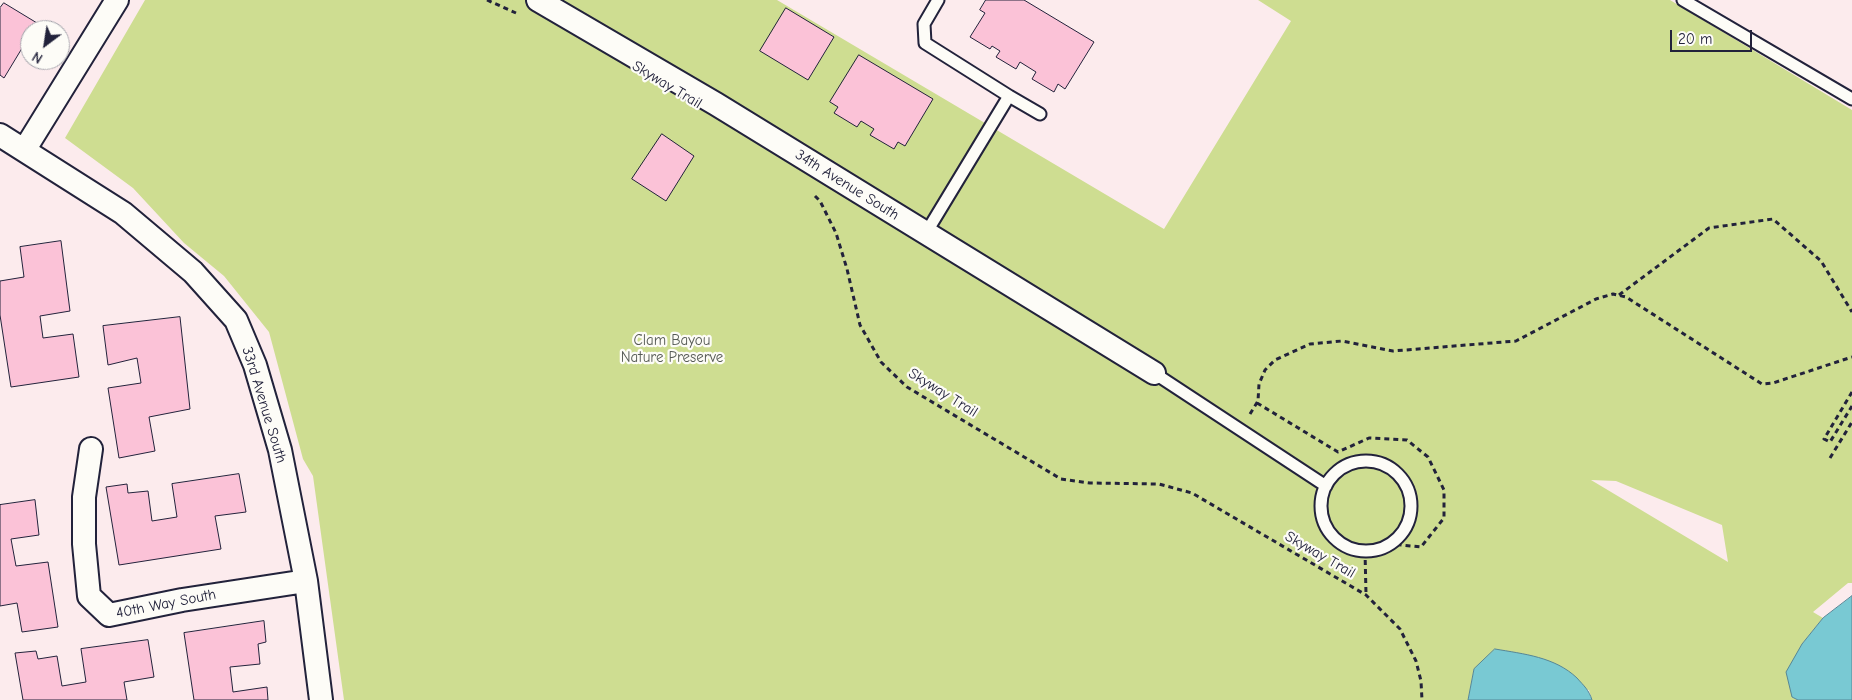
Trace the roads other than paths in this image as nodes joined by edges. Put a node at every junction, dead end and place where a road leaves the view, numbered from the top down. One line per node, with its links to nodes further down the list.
1 (117, 0): 9 (street)
2 (538, 0): 10 (street, 34th Avenue South)
3 (938, 0): 5 (lane)
4 (1683, 0): 6 (lane)
5 (1009, 96): 7 (lane); 10 (lane)
6 (1852, 99)
7 (1040, 114)
8 (0, 135): 9 (street, 33rd Avenue South)
9 (25, 149): 14 (street, 33rd Avenue South)
10 (926, 233): 11 (street, 34th Avenue South)
11 (1154, 373): 13 (lane)
12 (91, 449): 14 (street, 40th Way South)
13 (1326, 486): 13 (lane)
14 (306, 581): 15 (street, 33rd Avenue South)
15 (321, 700)

